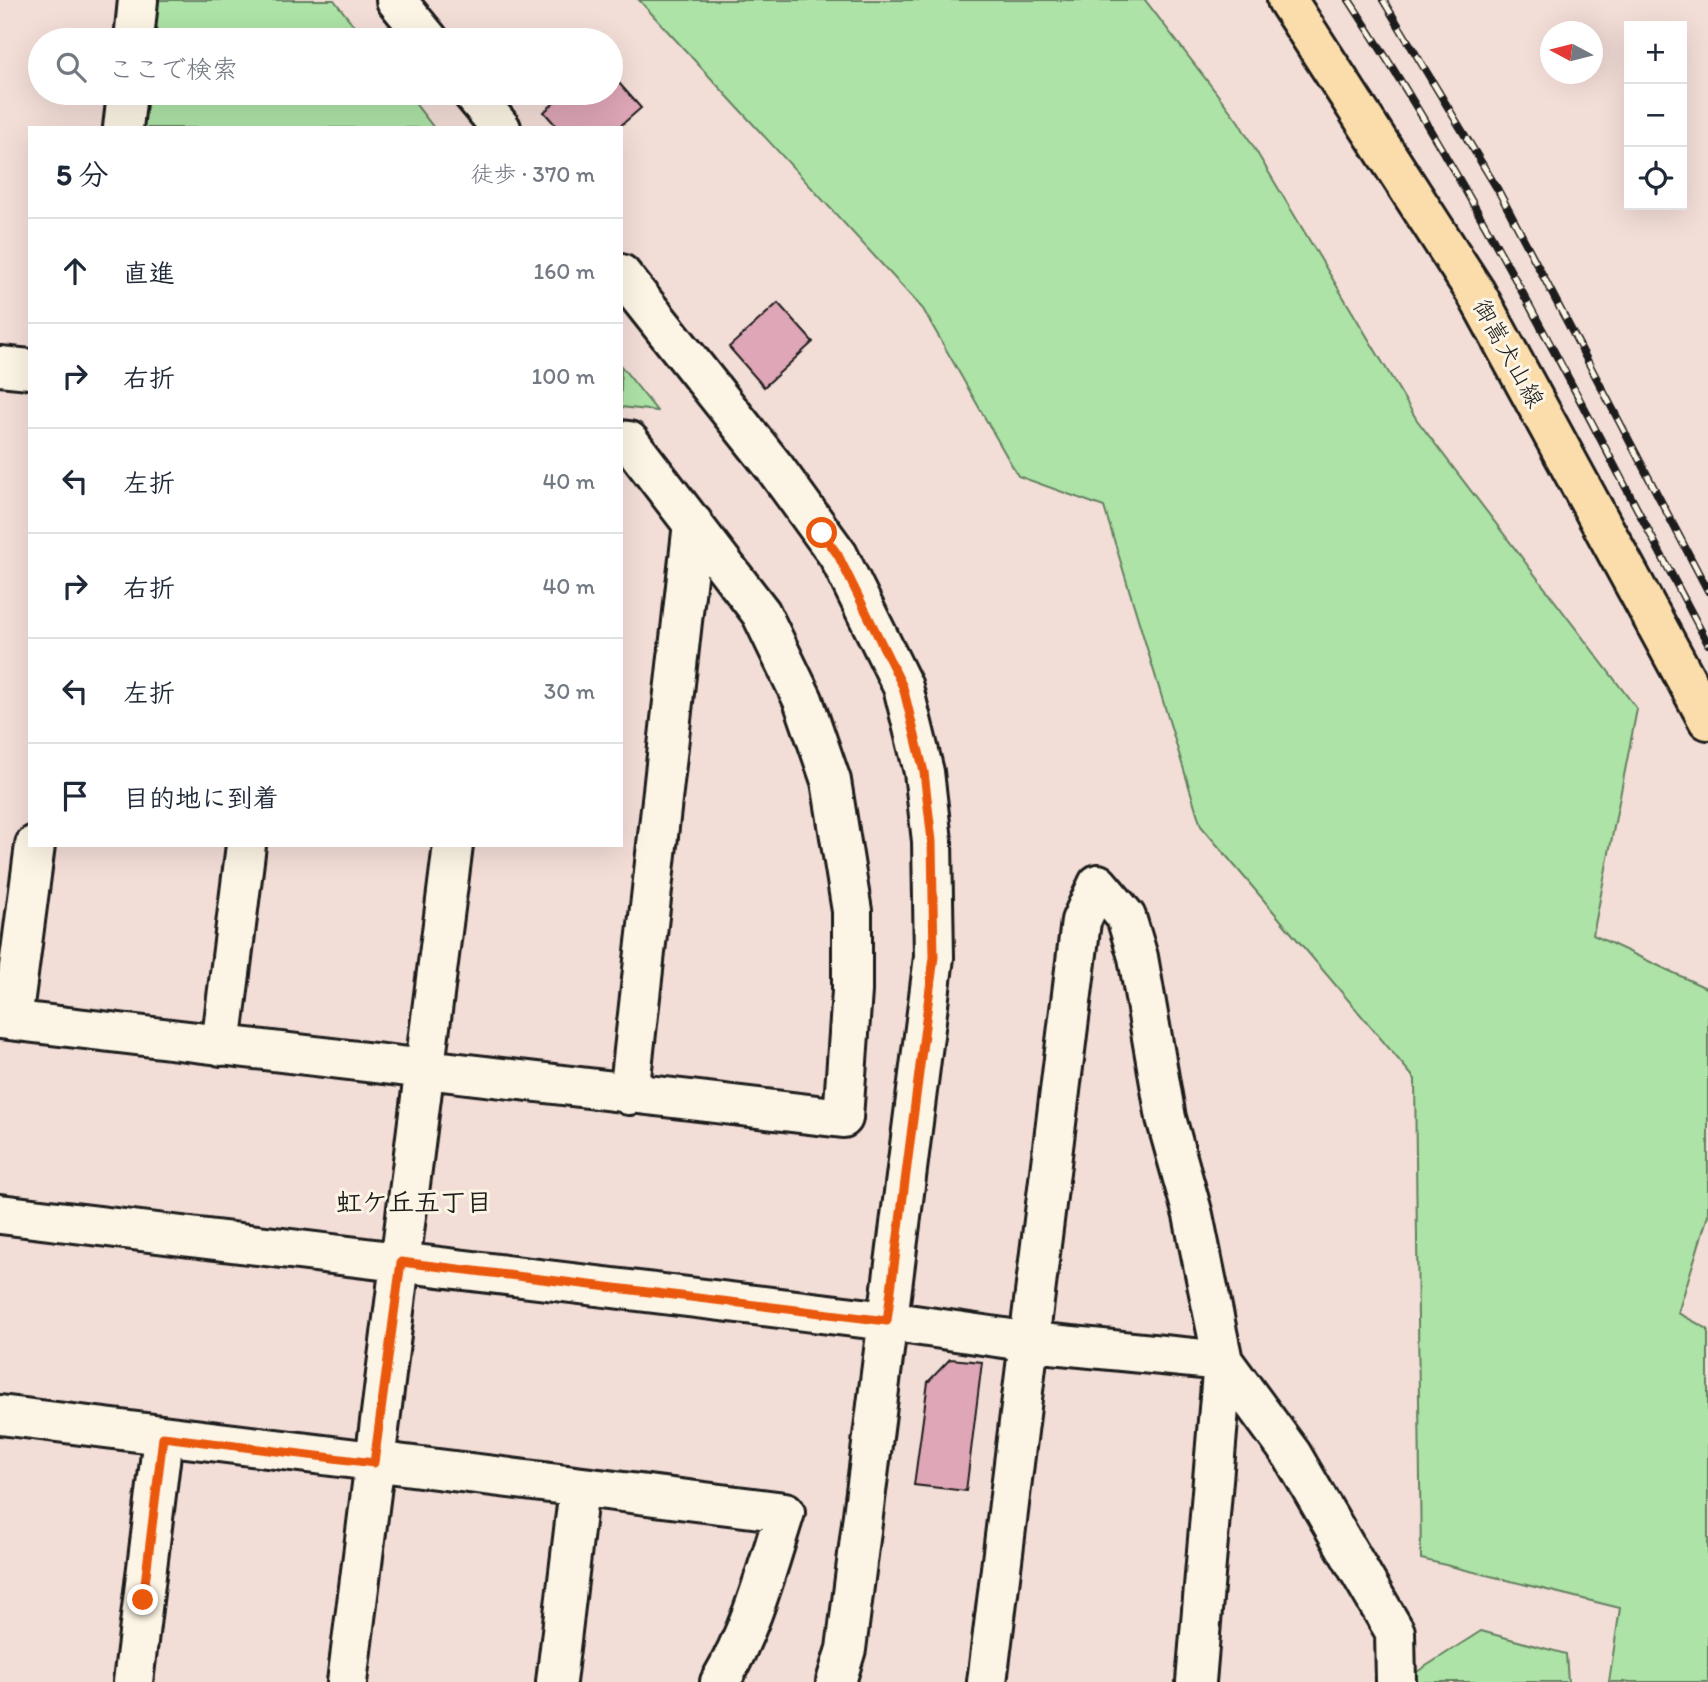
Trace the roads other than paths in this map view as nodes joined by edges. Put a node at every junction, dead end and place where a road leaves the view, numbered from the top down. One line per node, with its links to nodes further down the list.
1 (138, 0): 4 (street)
2 (396, 0): 5 (street)
3 (1287, 0): 15 (main road, 御嵩犬山線)
4 (135, 28)
5 (419, 28)
6 (126, 105): 8 (street)
7 (482, 105): 9 (street)
8 (123, 126)
9 (499, 126)
10 (623, 277): 25 (street)
11 (0, 366): 12 (street)
12 (28, 369)
13 (623, 440): 14 (street)
14 (693, 523): 22 (street); 22 (street)
15 (1708, 720)
16 (34, 847): 19 (street)
17 (246, 847): 20 (street)
18 (453, 847): 21 (street)
19 (6, 1020): 20 (street)
20 (221, 1046): 21 (street)
21 (426, 1070): 22 (street); 24 (street)
22 (629, 1095)
23 (0, 1214): 24 (street)
24 (401, 1262): 25 (street); 30 (street)
25 (887, 1321): 26 (street); 36 (street)
26 (1031, 1342): 27 (street); 27 (street); 37 (street)
27 (1223, 1362): 38 (street); 39 (street)
28 (0, 1415): 29 (street)
29 (163, 1437): 30 (street); 32 (street)
30 (374, 1463): 31 (street); 33 (street)
31 (579, 1488): 34 (street); 35 (street)
32 (133, 1682)
33 (347, 1682)
34 (556, 1682)
35 (720, 1682)
36 (836, 1682)
37 (987, 1682)
38 (1196, 1682)
39 (1396, 1682)

